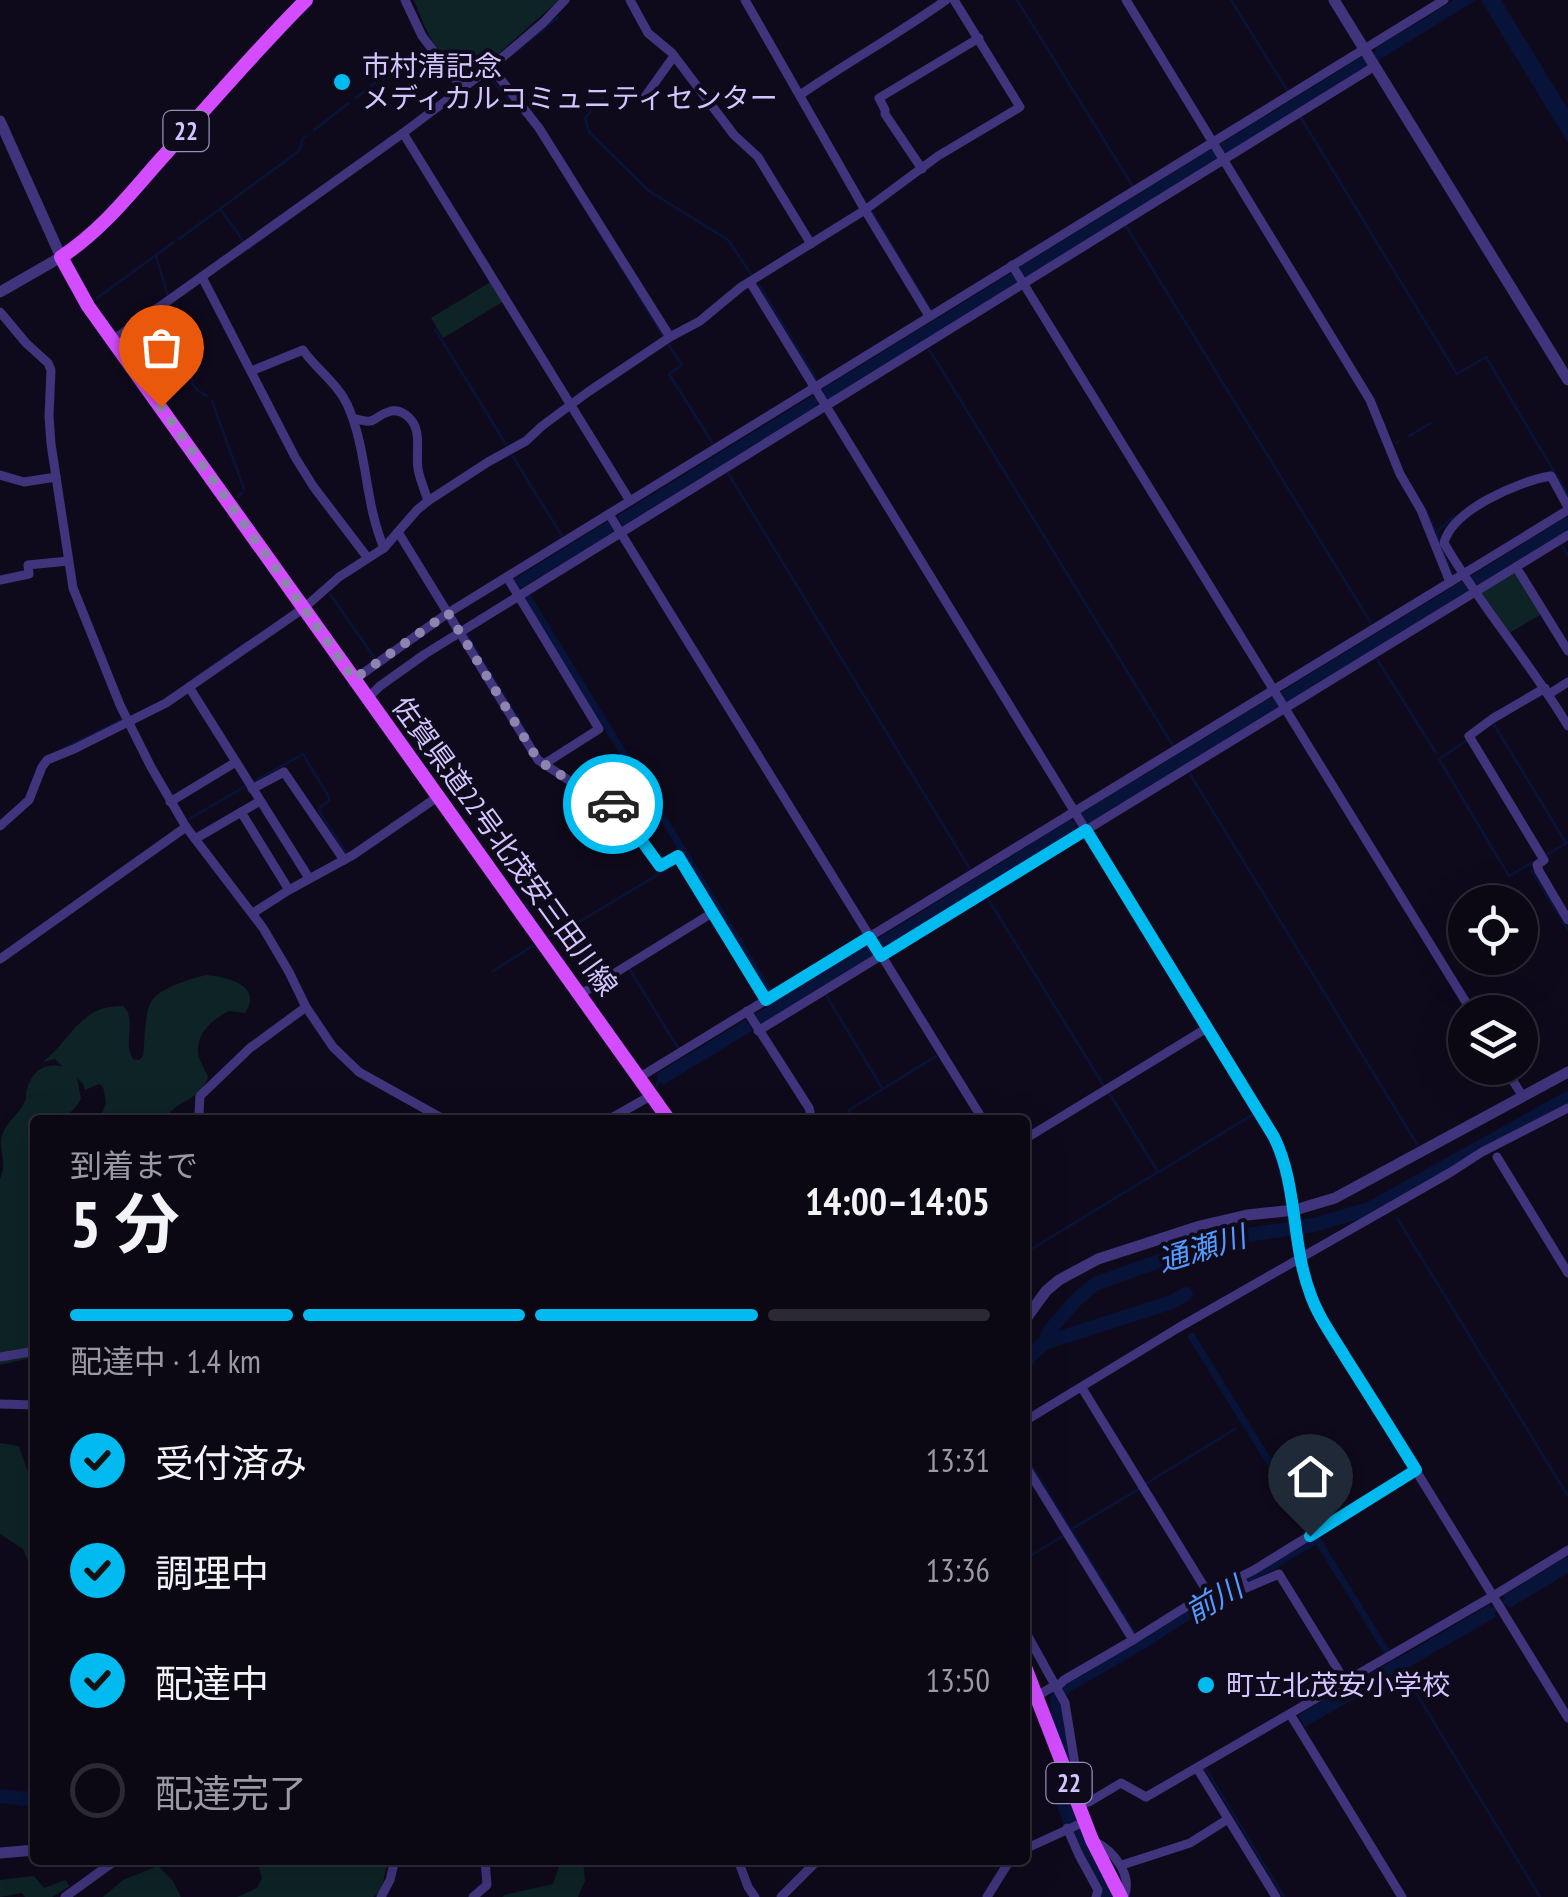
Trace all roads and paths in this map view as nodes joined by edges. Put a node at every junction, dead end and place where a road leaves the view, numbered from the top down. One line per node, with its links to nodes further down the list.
1 (306, 0): 25 (main road, 22)
2 (406, 0): 16 (street)
3 (565, 0): 15 (street)
4 (630, 0): 13 (street)
5 (745, 0): 17 (street)
6 (946, 0): 17 (street)
7 (954, 0): 11 (street)
8 (1126, 0): 21 (street)
9 (1334, 0): 12 (street)
10 (1444, 0): 12 (street)
11 (979, 38): 22 (street); 22 (street)
12 (1365, 50): 14 (street); 21 (street)
13 (674, 56): 18 (street); 24 (street)
14 (1375, 65): 21 (street); 35 (street)
15 (491, 67): 16 (street); 32 (street)
16 (462, 88): 20 (street)
17 (800, 95): 23 (street)
18 (644, 98)
19 (0, 121): 25 (street)
20 (403, 133): 27 (street); 37 (street)
21 (1218, 152): 26 (street); 26 (street); 54 (street)
22 (922, 169): 23 (street)
23 (865, 210): 24 (street); 31 (street)
24 (811, 244): 28 (street)
25 (61, 256): 29 (street); 33 (main road, 佐賀県道22号北茂安三田川線)
26 (1018, 275): 31 (street); 36 (street); 66 (street)
27 (202, 277): 33 (street); 34 (street)
28 (750, 282): 32 (street); 36 (street)
29 (0, 292)
30 (0, 312): 40 (street)
31 (929, 316): 36 (street)
32 (670, 337): 37 (street)
33 (113, 340): 57 (main road, 佐賀県道22号北茂安三田川線)
34 (250, 371): 38 (street); 49 (street)
35 (1568, 380)
36 (820, 397): 42 (street); 46 (street); 76 (street)
37 (571, 404): 41 (street); 42 (street)
38 (353, 418): 41 (street); 48 (street)
39 (0, 475): 40 (street)
40 (56, 476): 50 (street)
41 (428, 501): 45 (street)
42 (630, 501): 44 (street)
43 (1568, 508): 55 (street); 55 (street)
44 (610, 514): 46 (street); 52 (street)
45 (398, 532): 48 (street); 58 (street)
46 (620, 532): 56 (street); 86 (street)
47 (1568, 536): 51 (street)
48 (384, 548): 49 (street)
49 (367, 557): 57 (street)
50 (68, 561): 53 (street); 67 (street)
51 (1516, 567): 55 (street); 60 (street)
52 (507, 577): 56 (street); 58 (street)
53 (0, 580)
54 (1450, 582): 55 (street); 66 (street)
55 (1469, 584): 64 (street); 66 (street)
56 (518, 596): 59 (street); 70 (street)
57 (304, 608): 61 (main road, 佐賀県道22号北茂安三田川線); 63 (street)
58 (448, 613): 59 (street); 61 (street)
59 (460, 632): 65 (street); 70 (street)
60 (1568, 652)
61 (354, 679): 65 (main road, 佐賀県道22号北茂安三田川線)
62 (1568, 682): 64 (street)
63 (189, 687): 67 (street); 69 (street)
64 (1547, 691): 68 (street); 85 (street)
65 (368, 698): 72 (main road, 佐賀県道22号北茂安三田川線)
66 (1280, 699): 76 (street); 76 (street); 89 (street)
67 (128, 721): 73 (street); 77 (street)
68 (1568, 726)
69 (236, 762): 71 (street); 73 (street)
70 (544, 764): 84 (street)
71 (252, 789): 74 (street); 80 (street)
72 (439, 796): 80 (street); 88 (main road, 佐賀県道22号北茂安三田川線)
73 (170, 802): 78 (street)
74 (260, 802): 75 (street); 81 (street)
75 (241, 812): 79 (street); 82 (street)
76 (1080, 821): 86 (street); 86 (street); 93 (street)
77 (0, 826)
78 (186, 827): 79 (street); 87 (street)
79 (194, 839): 83 (street)
80 (344, 860): 81 (street)
81 (309, 878): 82 (street)
82 (289, 890): 83 (street)
83 (252, 913): 91 (street)
84 (712, 913): 88 (street); 90 (street)
85 (1568, 920)
86 (875, 947): 90 (street); 92 (street); 105 (street)
87 (0, 959)
88 (581, 994): 95 (main road, 佐賀県道22号北茂安三田川線)
89 (1462, 995)
90 (766, 1000): 92 (street)
91 (306, 1007): 100 (street); 101 (street)
92 (753, 1022): 95 (street); 104 (street)
93 (1207, 1028): 106 (street); 108 (street)
94 (1568, 1072): 98 (street)
95 (640, 1077): 97 (main road, 佐賀県道22号北茂安三田川線)
96 (1517, 1085): 98 (street)
97 (652, 1095): 102 (street); 103 (main road, 佐賀県道22号北茂安三田川線)
98 (1524, 1097): 108 (street)
99 (1568, 1108): 109 (street)
100 (200, 1115)
101 (424, 1115)
102 (617, 1115)
103 (666, 1115)
104 (811, 1115)
105 (980, 1115)
106 (1030, 1135)
107 (1497, 1157): 110 (street)
108 (1295, 1214): 109 (street); 111 (street)
109 (1300, 1256): 114 (street); 118 (street)
110 (1568, 1272)
111 (1030, 1313)
112 (30, 1352): 113 (street)
113 (0, 1357)
114 (1082, 1388): 117 (street); 122 (street)
115 (0, 1404): 116 (street)
116 (30, 1405)
117 (1030, 1418)
118 (1416, 1470): 121 (street); 123 (street)
119 (1030, 1473): 125 (street)
120 (1568, 1550): 123 (street)
121 (1242, 1580): 122 (street); 126 (street)
122 (1208, 1592): 125 (street)
123 (1498, 1603): 126 (street); 130 (street)
124 (1030, 1639): 127 (street)
125 (1133, 1640): 127 (street)
126 (1346, 1681): 129 (street)
127 (1058, 1690): 128 (street); 132 (street)
128 (1031, 1699): 132 (main road, 22)
129 (1290, 1714): 131 (street); 155 (street)
130 (1568, 1718)
131 (1197, 1768): 133 (street); 134 (street)
132 (1070, 1787): 133 (main road, 22)
133 (1077, 1805): 135 (main road, 22)
134 (1228, 1819): 146 (street); 154 (street)
135 (1076, 1825): 136 (main road, 22); 137 (street); 147 (street)
136 (1092, 1840): 146 (street); 147 (main road, 22)
137 (1030, 1847)
138 (30, 1850): 139 (street)
139 (0, 1853)
140 (109, 1865): 148 (street)
141 (394, 1865): 149 (street)
142 (485, 1865): 150 (street)
143 (740, 1865): 151 (street)
144 (813, 1865): 152 (street)
145 (1007, 1865): 153 (street)
146 (1122, 1865): 147 (street)
147 (1109, 1894)
148 (66, 1897)
149 (382, 1897)
150 (473, 1897)
151 (755, 1897)
152 (781, 1897)
153 (987, 1897)
154 (1276, 1897)
155 (1402, 1897)

